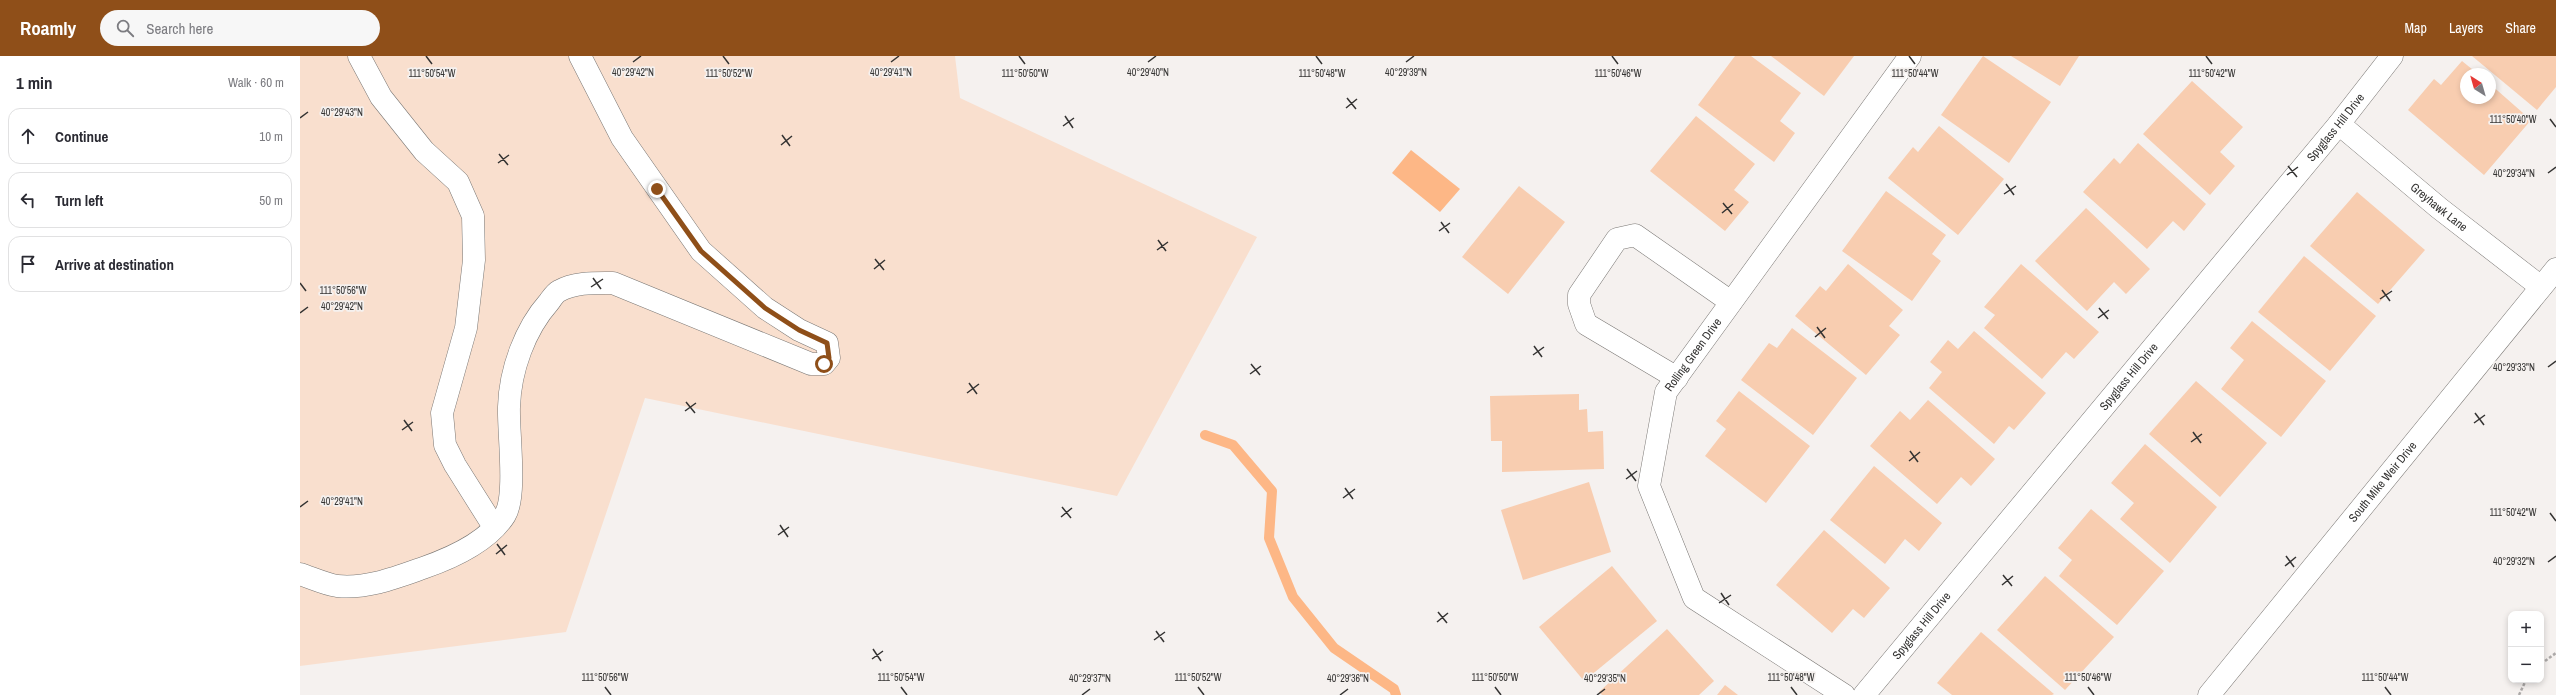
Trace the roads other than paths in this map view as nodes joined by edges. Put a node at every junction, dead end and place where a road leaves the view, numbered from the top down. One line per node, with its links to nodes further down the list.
1 (359, 56): 10 (street)
2 (580, 56): 10 (street)
3 (1910, 56): 8 (street, Rolling Green Drive)
4 (2392, 56): 5 (street, Spyglass Hill Drive)
5 (2339, 124): 7 (street, Greyhawk Lane); 13 (street, Spyglass Hill Drive)
6 (2556, 269): 7 (street, South Mike Weir Drive)
7 (2541, 287): 14 (street, South Mike Weir Drive)
8 (1731, 302): 9 (street, Rolling Green Drive); 9 (street)
9 (1677, 378): 12 (street, Rolling Green Drive)
10 (494, 527): 11 (street)
11 (300, 574)
12 (1844, 695)
13 (1864, 695)
14 (2209, 695)

